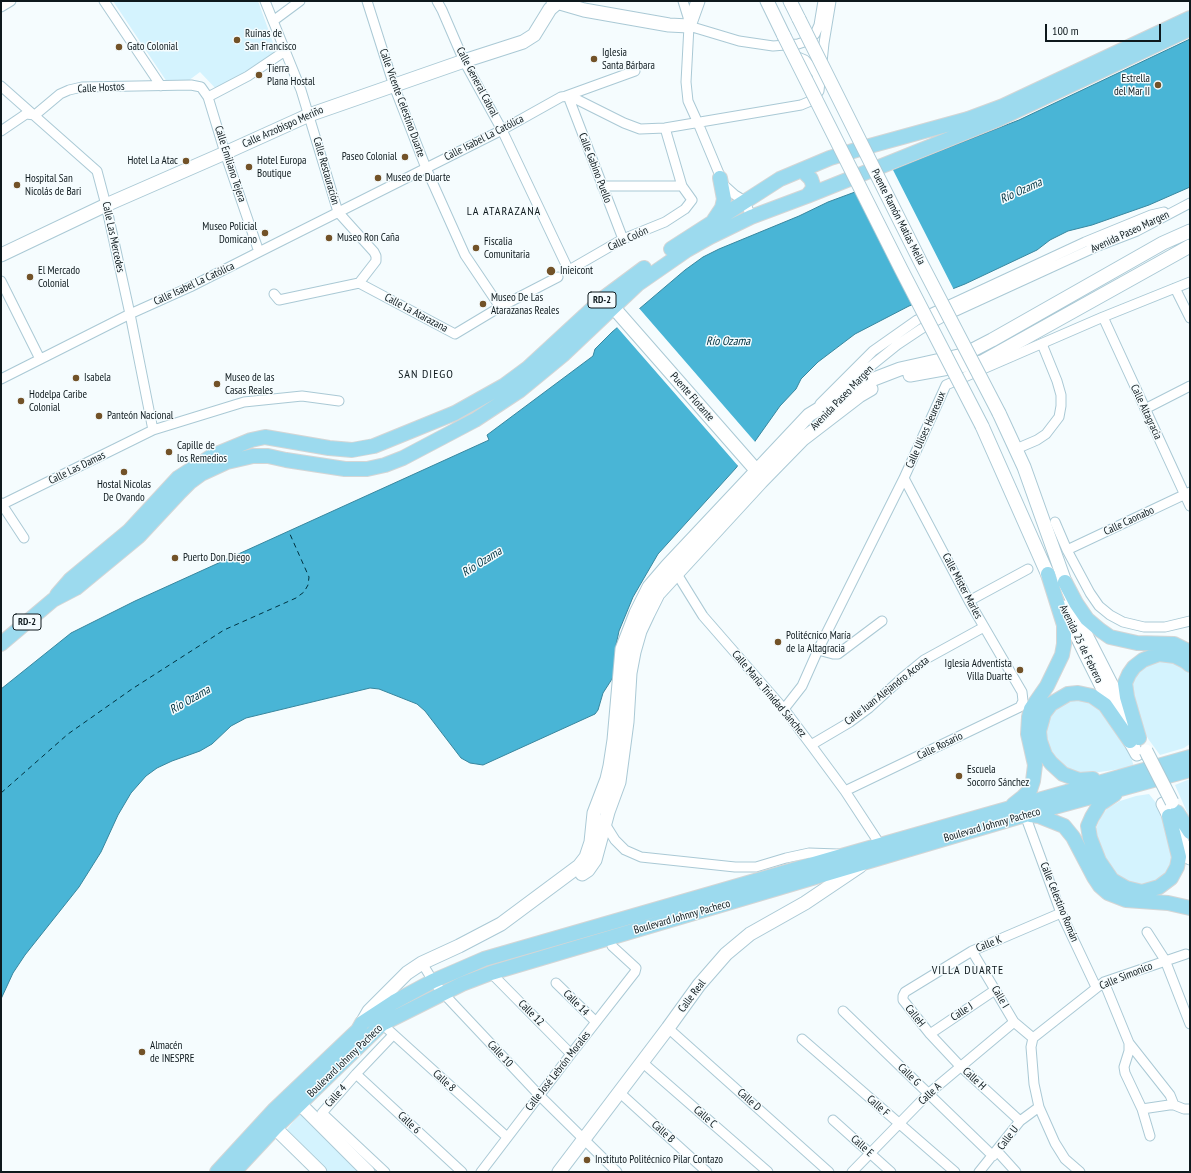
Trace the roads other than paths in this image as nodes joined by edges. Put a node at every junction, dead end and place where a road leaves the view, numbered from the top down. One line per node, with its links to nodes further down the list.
1 (11, 1): 14 (street)
2 (104, 1): 24 (street)
3 (265, 1): 16 (street, Calle Restauración)
4 (300, 1): 16 (street)
5 (367, 1): 25 (street, Calle Vicente Celestino Duarte)
6 (437, 1): 21 (street, Calle General Cabral)
7 (682, 1): 17 (street)
8 (698, 1): 17 (main road)
9 (767, 1): 76 (main road, Puente Ramón Matías Mella, bridge)
10 (790, 1): 74 (main road, Puente Ramón Matías Mella, bridge)
11 (823, 1): 19 (street)
12 (831, 1): 26 (street)
13 (556, 2): 17 (main road); 21 (main road, Calle Arzobispo Meriño)
14 (1, 7)
15 (1190, 18): 37 (main road, RD-2)
16 (273, 21): 20 (street, Calle Restauración)
17 (689, 26): 19 (street); 31 (street)
18 (1190, 29): 41 (main road, RD-2)
19 (773, 46): 26 (street)
20 (285, 51): 27 (street); 30 (street, Calle Restauración)
21 (464, 61): 25 (main road, Calle Arzobispo Meriño); 33 (street, Calle General Cabral)
22 (635, 71): 28 (street, Calle Isabel La Católica)
23 (1, 86): 29 (street, Calle Las Mercedes)
24 (161, 86): 27 (street, Calle Hostos); 29 (street, Calle Hostos)
25 (394, 86): 30 (main road, Calle Arzobispo Meriño); 36 (street, Calle Vicente Celestino Duarte)
26 (819, 91): 31 (street)
27 (208, 97): 35 (street, Calle Emiliano Tejera)
28 (564, 97): 32 (street); 33 (street, Calle Isabel La Católica); 39 (street, Calle Gabino Puello)
29 (33, 115): 34 (street, Calle Hostos); 43 (street, Calle Las Mercedes)
30 (310, 115): 35 (main road, Calle Arzobispo Meriño); 46 (street, Calle Restauración)
31 (698, 123): 32 (street); 38 (street)
32 (665, 128): 40 (street)
33 (502, 130): 36 (street, Calle Isabel La Católica); 54 (street, Calle General Cabral)
34 (1, 131)
35 (225, 153): 43 (main road, Calle Arzobispo Meriño); 52 (street, Calle Emiliano Tejera)
36 (426, 168): 46 (street, Calle Isabel La Católica); 61 (street, Calle Vicente Celestino Duarte)
37 (802, 170): 41 (main road); 44 (main road, RD-2)
38 (722, 182): 44 (street); 44 (street); 48 (main road)
39 (602, 186): 40 (street); 50 (street, Calle Gabino Puello)
40 (682, 186): 50 (street, Calle Colón)
41 (807, 196): 47 (main road, RD-2)
42 (1190, 204): 45 (street)
43 (106, 205): 53 (main road, Calle Arzobispo Meriño); 63 (street, Calle Las Mercedes)
44 (739, 205): 47 (street); 47 (street); 48 (main road, RD-2)
45 (1181, 207): 68 (street, Avenida Paseo Margen); 75 (street, Avenida Paseo Margen)
46 (338, 212): 52 (street, Calle Isabel La Católica); 57 (street, Calle Restauración)
47 (747, 219): 62 (main road, RD-2)
48 (709, 224): 62 (main road, RD-2)
49 (1190, 231): 68 (main road)
50 (623, 239): 54 (street, Calle Colón)
51 (1190, 246): 78 (main road)
52 (259, 252): 63 (street, Calle Isabel La Católica)
53 (1, 255)
54 (571, 269)
55 (558, 277): 61 (street, Calle La Atarazana)
56 (1, 281): 67 (street)
57 (359, 282): 60 (street); 61 (street, Calle La Atarazana)
58 (1190, 282): 59 (street, Calle Ulises Heureaux)
59 (1175, 288): 64 (street, Calle Ulises Heureaux); 65 (street)
60 (274, 294)
61 (500, 307)
62 (613, 307): 80 (main road, Puente Flotante); 92 (main road, RD-2); 92 (main road, RD-2)
63 (130, 314): 67 (street, Calle Isabel La Católica); 77 (street, Calle Las Mercedes)
64 (1103, 317): 66 (street, Calle Ulises Heureaux); 73 (street, Calle Altagracia)
65 (1190, 318)
66 (1042, 344): 79 (street); 81 (street, Calle Ulises Heureaux)
67 (40, 359): 69 (street, Calle Isabel La Católica)
68 (870, 375): 71 (main road)
69 (1, 379)
70 (1190, 386): 73 (street)
71 (840, 396): 75 (main road); 78 (street, Avenida Paseo Margen)
72 (339, 401): 77 (street, Calle Las Damas)
73 (1145, 409): 82 (street, Calle Altagracia)
74 (999, 413): 79 (main road, Avenida 25 de Febrero)
75 (809, 415): 80 (main road)
76 (982, 426): 90 (main road, Avenida 25 de Febrero)
77 (153, 430): 83 (street, Calle Las Damas)
78 (803, 439): 80 (main road)
79 (1016, 449): 91 (main road, Avenida 25 de Febrero)
80 (761, 475): 89 (main road); 123 (main road)
81 (904, 478): 93 (street, Calle Mister Marles); 98 (street, Calle Ulises Heureaux)
82 (1188, 493): 84 (street, Calle Altagracia); 87 (street, Calle Caonabo)
83 (1, 504): 86 (street)
84 (1190, 506)
85 (1055, 522): 87 (street)
86 (24, 538)
87 (1067, 550): 95 (street)
88 (1028, 569): 93 (street)
89 (677, 574): 102 (street, Calle María Trinidad Sánchez); 113 (main road)
90 (1048, 574): 104 (main road, Avenida 25 de Febrero); 110 (main road)
91 (1065, 582): 99 (main road); 104 (main road, Avenida 25 de Febrero)
92 (53, 600): 97 (main road, RD-2)
93 (969, 601): 96 (street, Calle Mister Marles)
94 (882, 621): 98 (street)
95 (1190, 621)
96 (984, 627): 101 (street, Calle Mister Marles); 103 (street, Calle Juan Alejandro Acosta)
97 (1, 644)
98 (818, 650): 102 (street, Calle Ulises Heureaux)
99 (1190, 652)
100 (1190, 665): 104 (main road)
101 (1022, 692): 109 (street, Calle Rosario)
102 (784, 709): 103 (street, Calle María Trinidad Sánchez)
103 (812, 745): 109 (street, Calle María Trinidad Sánchez)
104 (1138, 746): 108 (main road); 111 (main road, Avenida 25 de Febrero)
105 (1190, 752): 107 (main road)
106 (1190, 757): 107 (main road, Boulevard Johnny Pacheco)
107 (1183, 769): 108 (main road, Boulevard Johnny Pacheco)
108 (1125, 781): 110 (main road, Boulevard Johnny Pacheco); 111 (main road); 112 (main road, Boulevard Johnny Pacheco)
109 (845, 791): 116 (street, Calle María Trinidad Sánchez)
110 (1009, 808): 116 (main road, Boulevard Johnny Pacheco)
111 (1170, 808): 114 (main road); 115 (main road, Avenida 25 de Febrero); 118 (main road, Avenida 25 de Febrero)
112 (1025, 815): 116 (main road, Boulevard Johnny Pacheco); 120 (main road); 121 (street, Calle Celestino Román)
113 (605, 824): 117 (street, Boulevard Johnny Pacheco); 123 (main road)
114 (1190, 832)
115 (1190, 838)
116 (884, 850): 117 (main road, Boulevard Johnny Pacheco); 119 (main road, Boulevard Johnny Pacheco)
117 (845, 854): 130 (main road, Boulevard Johnny Pacheco)
118 (1190, 858)
119 (865, 863): 129 (main road, Boulevard Johnny Pacheco); 142 (main road, Calle Real)
120 (1190, 908)
121 (1061, 913): 125 (street, Calle K); 132 (street, Calle Celestino Román)
122 (1147, 932): 127 (street)
123 (460, 946): 128 (main road)
124 (612, 946): 137 (street, Calle José Lebrón Morales)
125 (972, 951): 133 (street, Calle I); 135 (street, Calle K)
126 (1186, 954): 127 (street, Calle Simonico)
127 (1164, 960): 132 (street, Calle Simonico); 141 (street)
128 (422, 963): 130 (street, Calle 10); 139 (main road)
129 (491, 973): 134 (main road, Boulevard Johnny Pacheco); 148 (street, Calle 12)
130 (433, 981): 134 (street, Calle 10); 139 (main road, Boulevard Johnny Pacheco)
131 (556, 983): 137 (street, Calle 14)
132 (1100, 984): 145 (street, Calle Simonico); 147 (street, Calle Celestino Román)
133 (995, 990): 138 (street, Calle I); 143 (street, Calle J)
134 (443, 993): 140 (main road, Boulevard Johnny Pacheco); 154 (street, Calle 10)
135 (902, 996): 143 (street, CalleH)
136 (843, 1011): 153 (street, Calle G)
137 (596, 1022): 148 (street, Calle José Lebrón Morales)
138 (1014, 1022): 145 (street, Calle I); 150 (street, Calle A)
139 (362, 1023): 155 (main road, Boulevard Johnny Pacheco)
140 (382, 1024): 144 (street, Calle 8); 155 (main road, Boulevard Johnny Pacheco)
141 (1190, 1024)
142 (668, 1028): 149 (main road, Calle Real); 180 (street, Calle D)
143 (930, 1034): 150 (street, Calle H)
144 (394, 1035): 151 (street, Calle 4); 165 (street, Calle 8)
145 (1033, 1038): 157 (street)
146 (802, 1039): 163 (street, Calle F)
147 (1129, 1043): 156 (street, Calle Celestino Román); 158 (street)
148 (571, 1054): 154 (street, Calle José Lebrón Morales)
149 (642, 1062): 152 (main road, Calle Real); 179 (street, Calle C)
150 (960, 1066): 153 (street, Calle A); 161 (street, Calle H)
151 (356, 1074): 173 (street, Calle 4); 174 (street, Calle 6)
152 (619, 1092): 166 (main road, Calle Real); 178 (street, Calle B)
153 (928, 1094): 163 (street, Calle A); 168 (street, Calle G)
154 (539, 1095): 165 (street, Calle José Lebrón Morales); 166 (street, Calle 10)
155 (295, 1099): 162 (main road, Boulevard Johnny Pacheco); 172 (main road)
156 (1174, 1105): 158 (street); 159 (street)
157 (1039, 1107): 161 (street, Calle U); 186 (street)
158 (1142, 1109): 164 (street)
159 (1190, 1109)
160 (833, 1120): 167 (street, Calle E)
161 (1020, 1122): 168 (street, Calle U)
162 (270, 1123): 169 (main road, Boulevard Johnny Pacheco); 170 (main road, Boulevard Johnny Pacheco); 171 (main road)
163 (899, 1124): 167 (street, Calle A); 183 (street, Calle F)
164 (1150, 1136)
165 (506, 1137): 175 (street, Calle José Lebrón Morales)
166 (584, 1139): 176 (main road, Calle Real); 177 (street, Calle 10)
167 (870, 1154): 181 (street, Calle A); 182 (street, Calle E)
168 (995, 1154): 184 (street, Calle U); 185 (street, Calle G)
169 (217, 1172)
170 (234, 1172)
171 (320, 1172)
172 (368, 1172)
173 (385, 1172)
174 (462, 1172)
175 (481, 1172)
176 (559, 1172)
177 (617, 1172)
178 (708, 1172)
179 (768, 1172)
180 (829, 1172)
181 (852, 1172)
182 (891, 1172)
183 (954, 1172)
184 (979, 1172)
185 (1016, 1172)
186 (1080, 1172)

